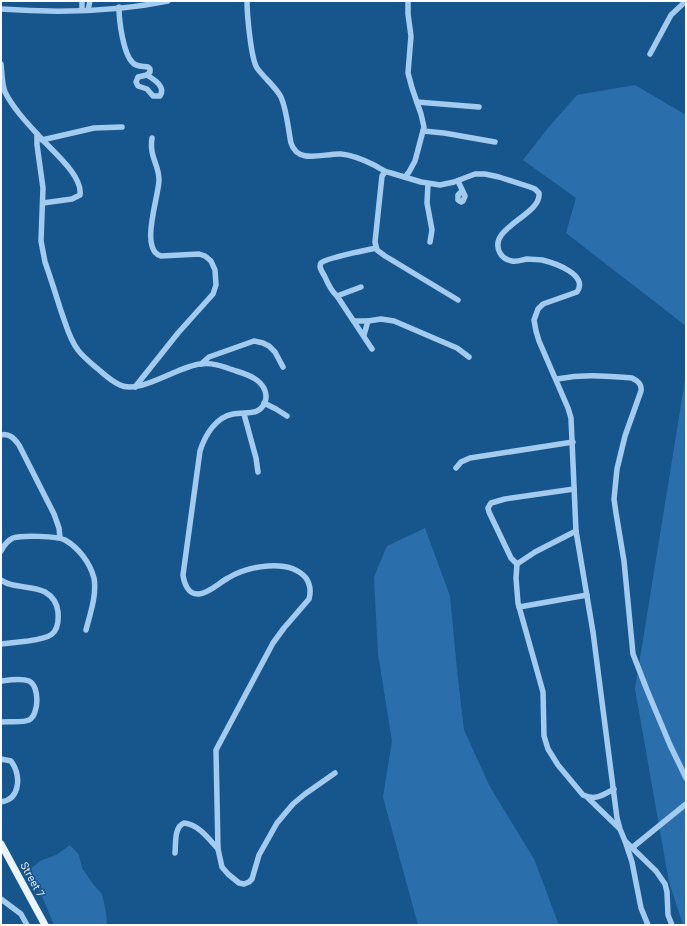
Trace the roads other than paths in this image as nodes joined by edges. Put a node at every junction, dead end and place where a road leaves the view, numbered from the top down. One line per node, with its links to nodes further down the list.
1 (82, 1): 9 (street)
2 (90, 1): 9 (street)
3 (168, 1): 7 (street)
4 (247, 1): 21 (street)
5 (408, 1): 13 (street)
6 (686, 1): 10 (street)
7 (119, 8): 9 (street); 12 (street)
8 (1, 9): 9 (street)
9 (85, 10)
10 (650, 54)
11 (1, 64): 17 (street)
12 (147, 75): 12 (street)
13 (417, 102): 14 (street); 16 (street)
14 (478, 107)
15 (122, 126): 19 (street)
16 (423, 131): 20 (street); 22 (street)
17 (38, 134): 19 (street); 26 (street)
18 (152, 138): 40 (street)
19 (42, 140): 26 (street)
20 (495, 142)
21 (385, 172): 22 (street); 28 (street)
22 (405, 177): 24 (street)
23 (458, 181): 24 (street); 25 (street); 39 (street)
24 (428, 184): 27 (street)
25 (462, 191)
26 (43, 202): 40 (street)
27 (430, 242)
28 (376, 248): 30 (street); 31 (street)
29 (361, 288): 30 (street)
30 (337, 296): 32 (street)
31 (458, 300)
32 (354, 321): 33 (street); 34 (street)
33 (368, 321): 34 (street); 36 (street)
34 (364, 335): 35 (street)
35 (372, 349)
36 (469, 357)
37 (201, 364): 38 (street); 40 (street); 41 (street)
38 (283, 367)
39 (557, 379): 45 (street); 62 (street)
40 (134, 387)
41 (264, 404): 42 (street); 43 (street)
42 (244, 414): 47 (street); 71 (street)
43 (287, 416)
44 (1, 436): 50 (street)
45 (573, 442): 46 (street); 48 (street)
46 (456, 468)
47 (258, 472)
48 (574, 489): 49 (street); 52 (street)
49 (576, 531): 52 (street); 54 (street)
50 (60, 538): 51 (street); 56 (street)
51 (1, 551)
52 (517, 564): 55 (street)
53 (1, 580): 57 (street)
54 (587, 595): 55 (street); 63 (street)
55 (519, 607): 64 (street)
56 (86, 630)
57 (1, 644)
58 (1, 681): 59 (street)
59 (1, 722)
60 (1, 759): 65 (street)
61 (335, 773): 71 (street)
62 (686, 778)
63 (614, 789): 64 (street); 67 (street)
64 (588, 798): 67 (street)
65 (1, 802)
66 (686, 804): 70 (street)
67 (620, 829): 68 (street)
68 (625, 841): 70 (street); 76 (street)
69 (1, 844): 75 (main road, Street 7)
70 (633, 847): 77 (street)
71 (218, 849): 72 (street)
72 (175, 853)
73 (1, 899): 74 (street)
74 (27, 925)
75 (45, 925)
76 (648, 925)
77 (672, 925)

